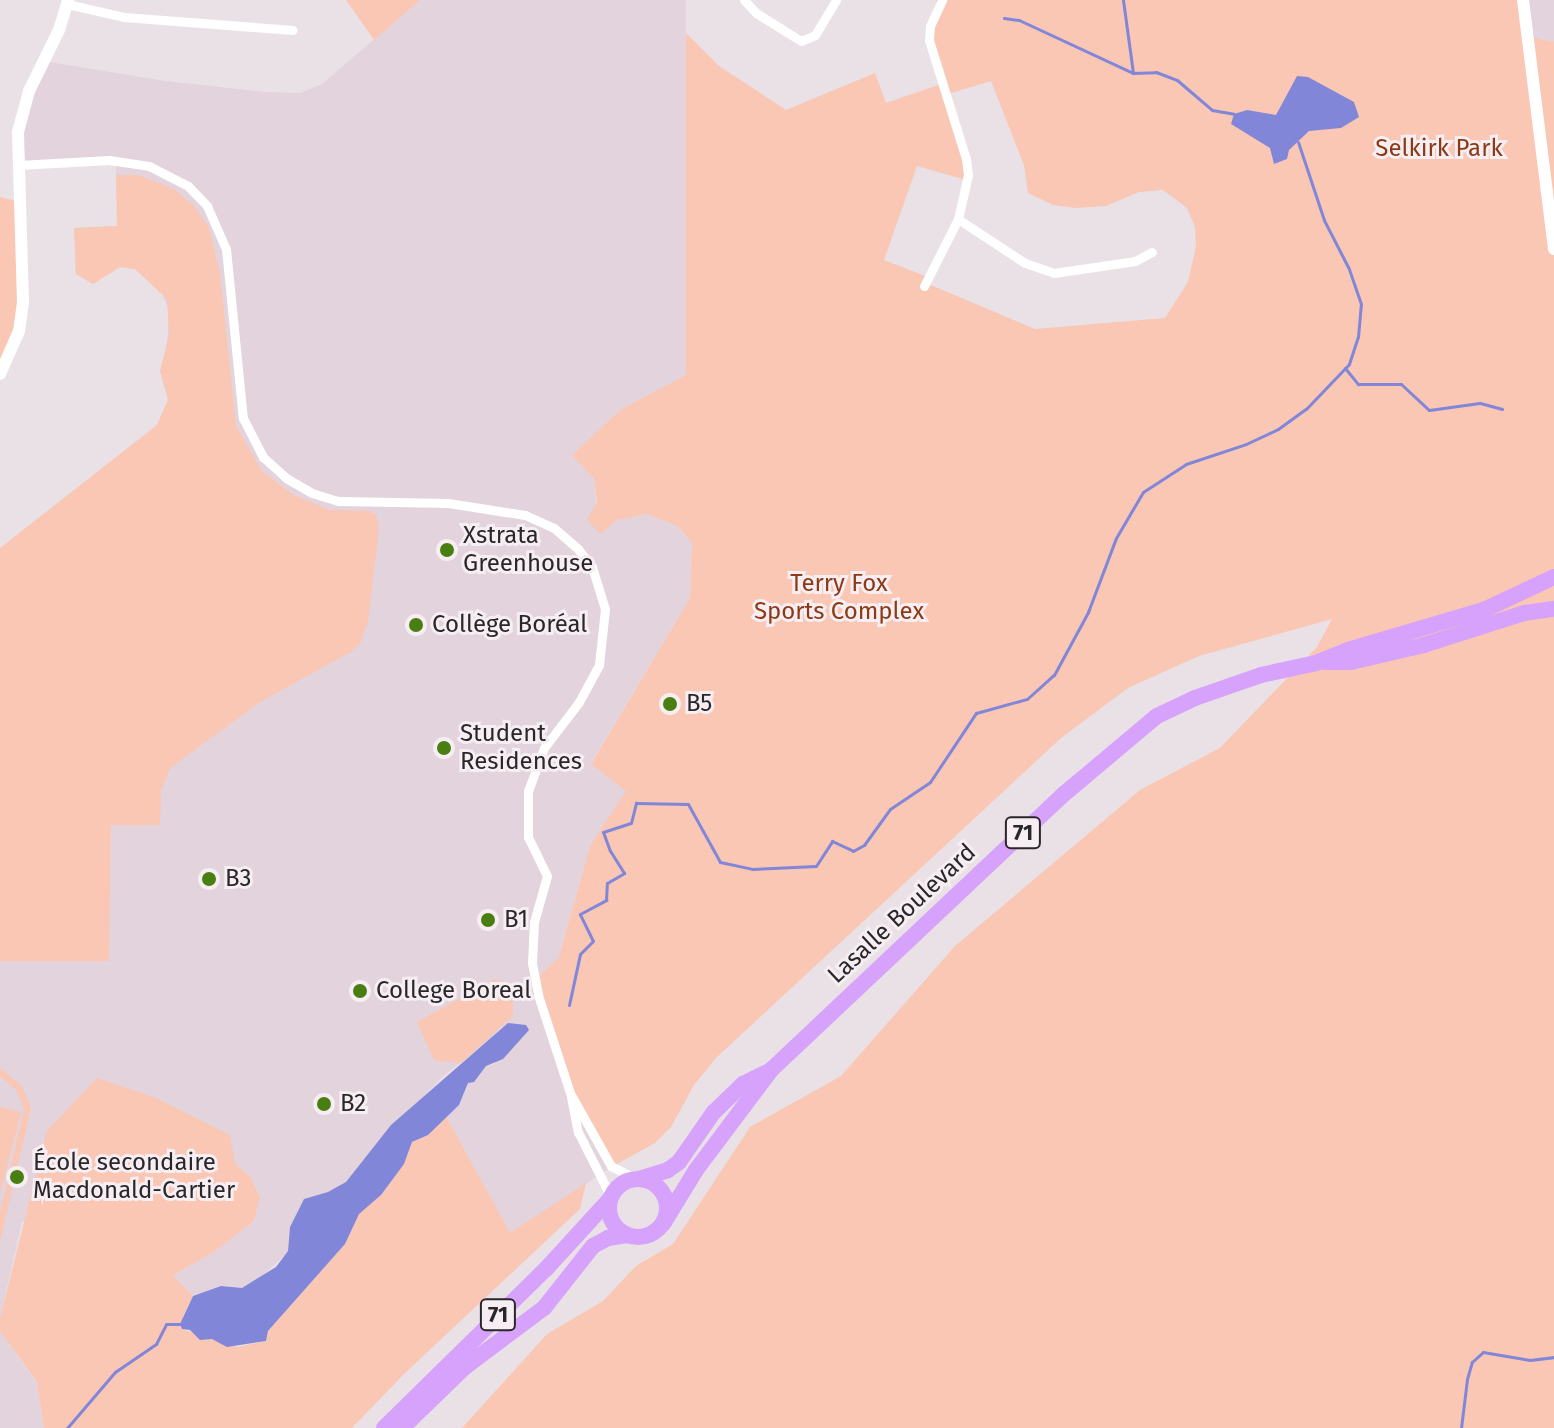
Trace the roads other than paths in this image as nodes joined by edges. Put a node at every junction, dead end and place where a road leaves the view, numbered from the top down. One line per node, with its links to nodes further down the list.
1 (744, 0): 2 (street)
2 (836, 0)
3 (1523, 0): 9 (street)
4 (939, 1): 8 (street)
5 (68, 2): 6 (street); 7 (street)
6 (293, 30)
7 (18, 165): 12 (street); 17 (street)
8 (958, 219): 10 (street); 11 (street)
9 (1554, 249)
10 (1152, 252)
11 (924, 286)
12 (0, 374)
13 (1554, 577): 15 (highway, Lasalle Boulevard / 71)
14 (1554, 609): 15 (highway, Lasalle Boulevard / 71)
15 (1316, 663): 16 (highway, Lasalle Boulevard / 71)
16 (771, 1070): 18 (highway, Lasalle Boulevard / 71); 20 (highway, Lasalle Boulevard / 71)
17 (570, 1093): 18 (street); 19 (street)
18 (638, 1179): 19 (highway); 20 (highway)
19 (611, 1198): 21 (highway); 22 (highway, 71)
20 (663, 1224): 21 (highway)
21 (627, 1235): 23 (highway, 71)
22 (384, 1428)
23 (402, 1428)

